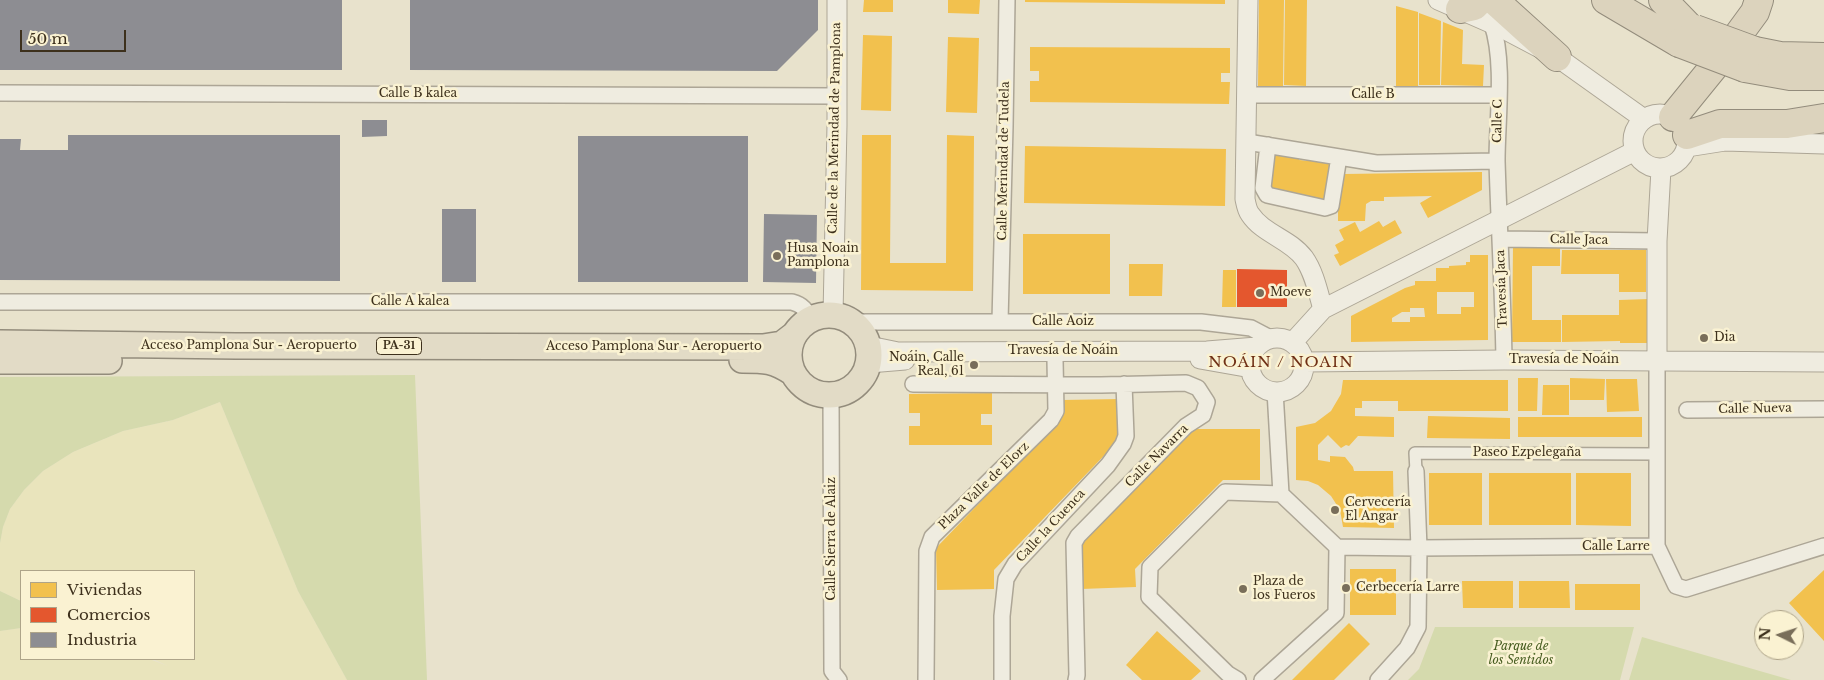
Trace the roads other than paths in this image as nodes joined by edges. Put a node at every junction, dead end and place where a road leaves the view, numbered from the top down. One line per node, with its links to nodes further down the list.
1 (837, 0): 18 (street, Calle de la Merindad de Pamplona)
2 (1007, 0): 34 (street, Calle Merindad de Tudela)
3 (1248, 0): 16 (street)
4 (1606, 0): 10 (highway)
5 (1663, 0): 10 (highway)
6 (1758, 0): 9 (highway)
7 (1459, 3): 8 (street)
8 (1493, 12): 11 (highway); 17 (street, Calle C)
9 (1746, 13): 21 (highway)
10 (1685, 35): 13 (highway, bridge)
11 (1558, 57): 20 (street)
12 (1824, 57): 13 (highway)
13 (1750, 59): 14 (highway)
14 (1824, 76)
15 (0, 93): 18 (street, Calle B kalea)
16 (1248, 95): 17 (street, Calle B); 22 (street)
17 (1498, 95): 27 (street, Calle C)
18 (836, 96): 35 (street, Calle de la Merindad de Pamplona)
19 (1824, 118): 21 (highway)
20 (1644, 119): 21 (street); 25 (street)
21 (1682, 133): 23 (street); 28 (street)
22 (1247, 142): 24 (street); 33 (street)
23 (1824, 144)
24 (1268, 145): 26 (street); 26 (street)
25 (1635, 151): 28 (street); 29 (street)
26 (1338, 157): 27 (street)
27 (1498, 161): 29 (street, Calle C)
28 (1661, 169): 31 (street)
29 (1500, 219): 30 (street, Travesía Jaca); 33 (street)
30 (1501, 239): 31 (street, Calle Jaca); 41 (street, Travesía Jaca)
31 (1657, 241): 42 (street)
32 (0, 302): 35 (street, Calle A kalea)
33 (1323, 308): 36 (street)
34 (1000, 322): 35 (street, Calle Aoiz); 38 (street, Calle Aoiz)
35 (823, 323): 37 (highway, Acceso Pamplona Sur - Aeropuerto / PA-31); 39 (highway); 47 (highway)
36 (1293, 342): 38 (street); 44 (street)
37 (0, 343)
38 (1264, 343): 39 (street, Travesía de Noáin); 46 (street)
39 (869, 355): 40 (street, Travesía de Noáin); 52 (highway)
40 (1055, 360): 46 (street, Travesía de Noáin); 50 (street, Plaza Valle de Elorz)
41 (1504, 360): 42 (street, Travesía de Noáin); 44 (street, Travesía de Noáin)
42 (1657, 360): 45 (street, Travesía de Noáin); 55 (street, Calle Larre)
43 (0, 361): 47 (highway, Acceso Pamplona Sur - Aeropuerto / PA-31)
44 (1304, 362): 51 (street)
45 (1824, 362)
46 (1251, 368): 51 (street)
47 (793, 374): 52 (highway)
48 (913, 384): 50 (street, Calle Navarra)
49 (1124, 384): 50 (street, Calle Navarra); 64 (street, Calle la Cuenca); 65 (street, Calle Navarra)
50 (1055, 385): 63 (street, Plaza Valle de Elorz)
51 (1275, 392): 57 (street)
52 (831, 396): 62 (street, Calle Sierra de Alaiz)
53 (1824, 408): 54 (street, Calle Nueva)
54 (1687, 410)
55 (1657, 454): 56 (street, Paseo Ezpelegaña); 58 (street, Calle Larre)
56 (1416, 471): 61 (street)
57 (1281, 494): 60 (street); 66 (street)
58 (1657, 546): 59 (street); 61 (street, Calle Larre)
59 (1824, 546)
60 (1337, 547): 61 (street, Calle Larre); 67 (street)
61 (1420, 548): 68 (street)
62 (839, 680)
63 (926, 680)
64 (1002, 680)
65 (1076, 680)
66 (1238, 680)
67 (1262, 680)
68 (1378, 680)

